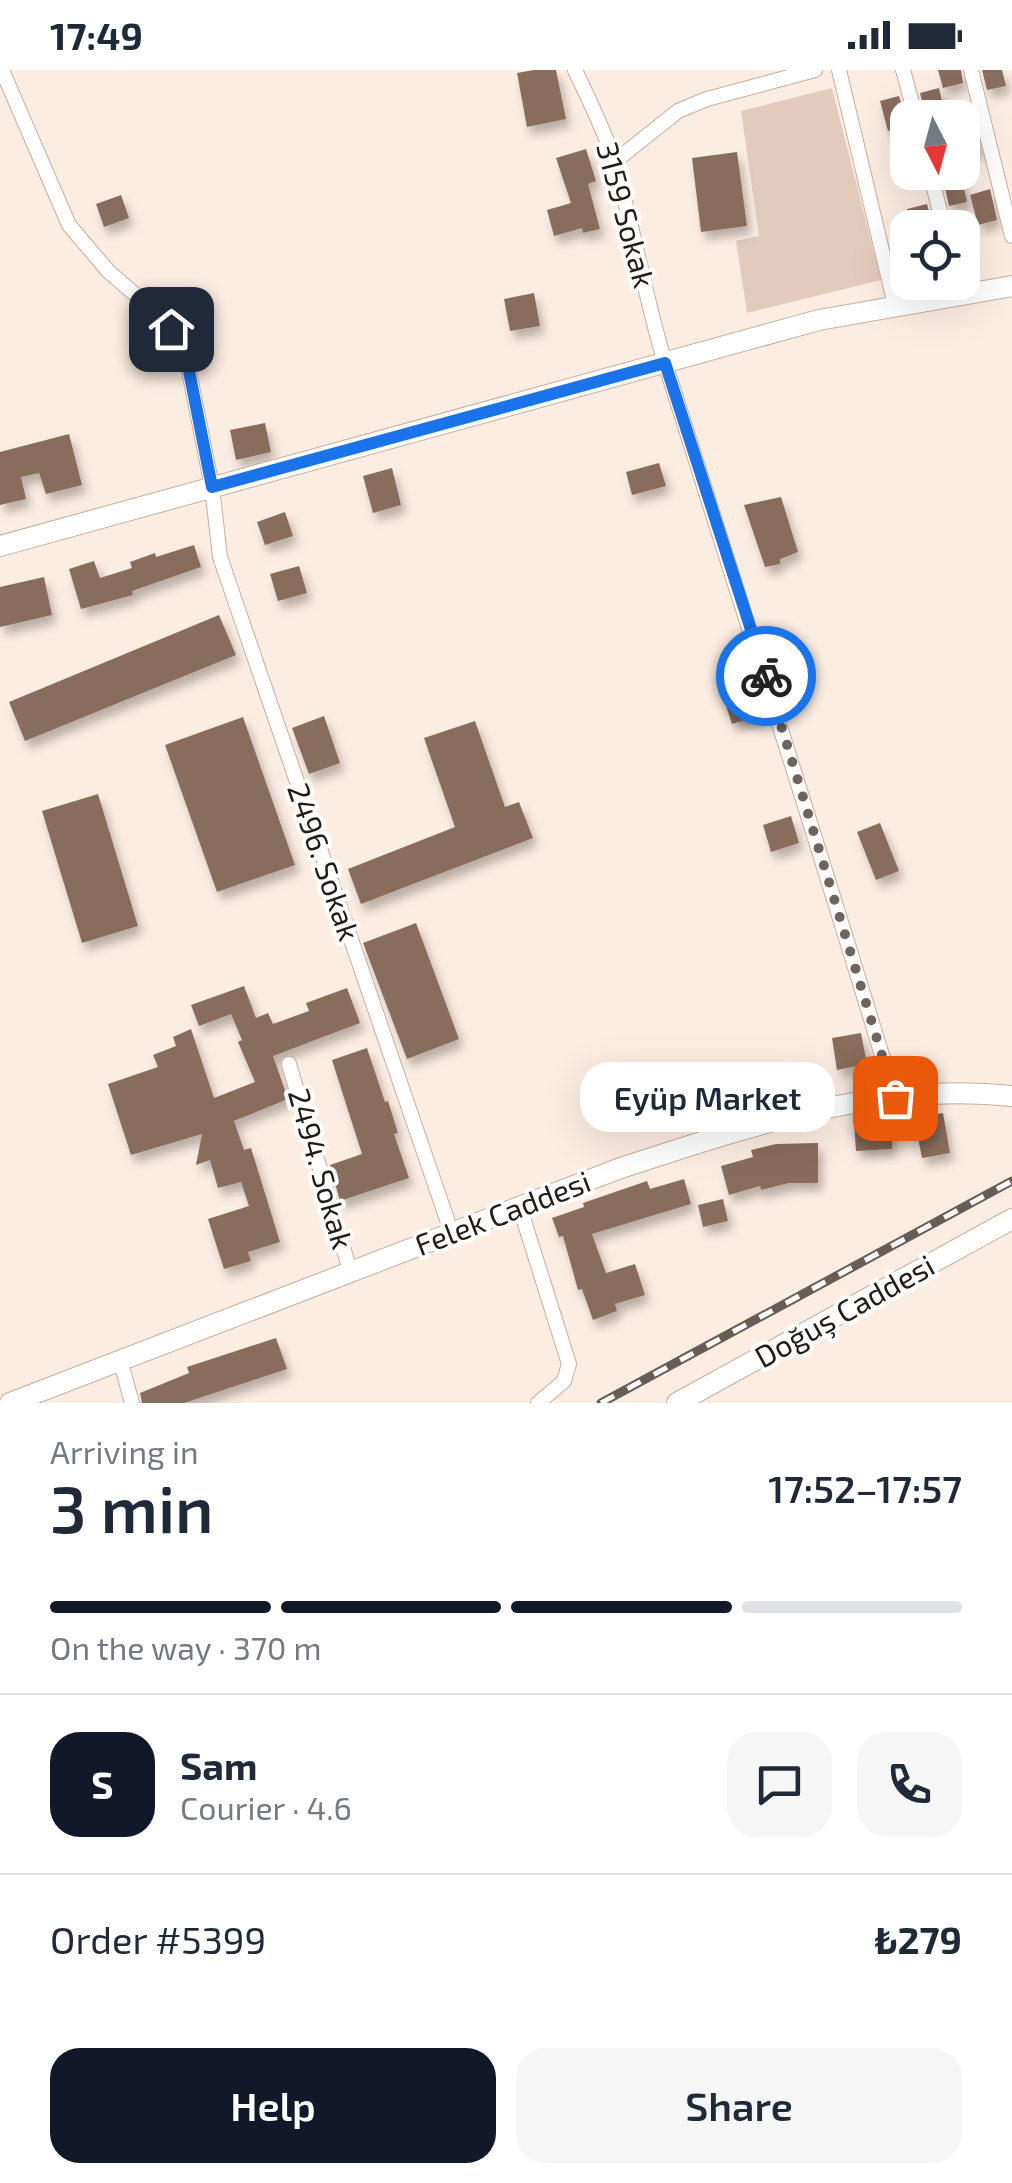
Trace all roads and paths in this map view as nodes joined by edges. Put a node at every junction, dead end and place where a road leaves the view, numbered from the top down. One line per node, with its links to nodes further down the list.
1 (2, 70): 15 (street, 2496. Sokak)
2 (575, 70): 8 (street, 3159 Sokak)
3 (815, 70): 8 (street)
4 (839, 70): 13 (street)
5 (904, 70): 7 (street)
6 (971, 70): 9 (street)
7 (912, 100)
8 (614, 162): 14 (street, 3159 Sokak)
9 (1012, 236)
10 (1012, 286): 11 (street)
11 (980, 288)
12 (915, 300): 13 (street)
13 (895, 305): 14 (street)
14 (665, 363): 15 (street); 19 (street, 3159 Sokak)
15 (212, 487): 16 (street); 22 (street, 2496. Sokak)
16 (0, 546)
17 (289, 1064): 23 (street, 2494. Sokak)
18 (1012, 1096): 19 (street, Felek Caddesi)
19 (895, 1098): 20 (street, Felek Caddesi)
20 (520, 1208): 22 (street, Felek Caddesi); 27 (street)
21 (1012, 1220): 28 (street, Doğuş Caddesi)
22 (452, 1234): 23 (street, Felek Caddesi)
23 (351, 1274): 24 (street, Felek Caddesi)
24 (120, 1359): 25 (street, Felek Caddesi); 26 (street)
25 (12, 1403)
26 (132, 1403)
27 (538, 1403)
28 (677, 1403)

